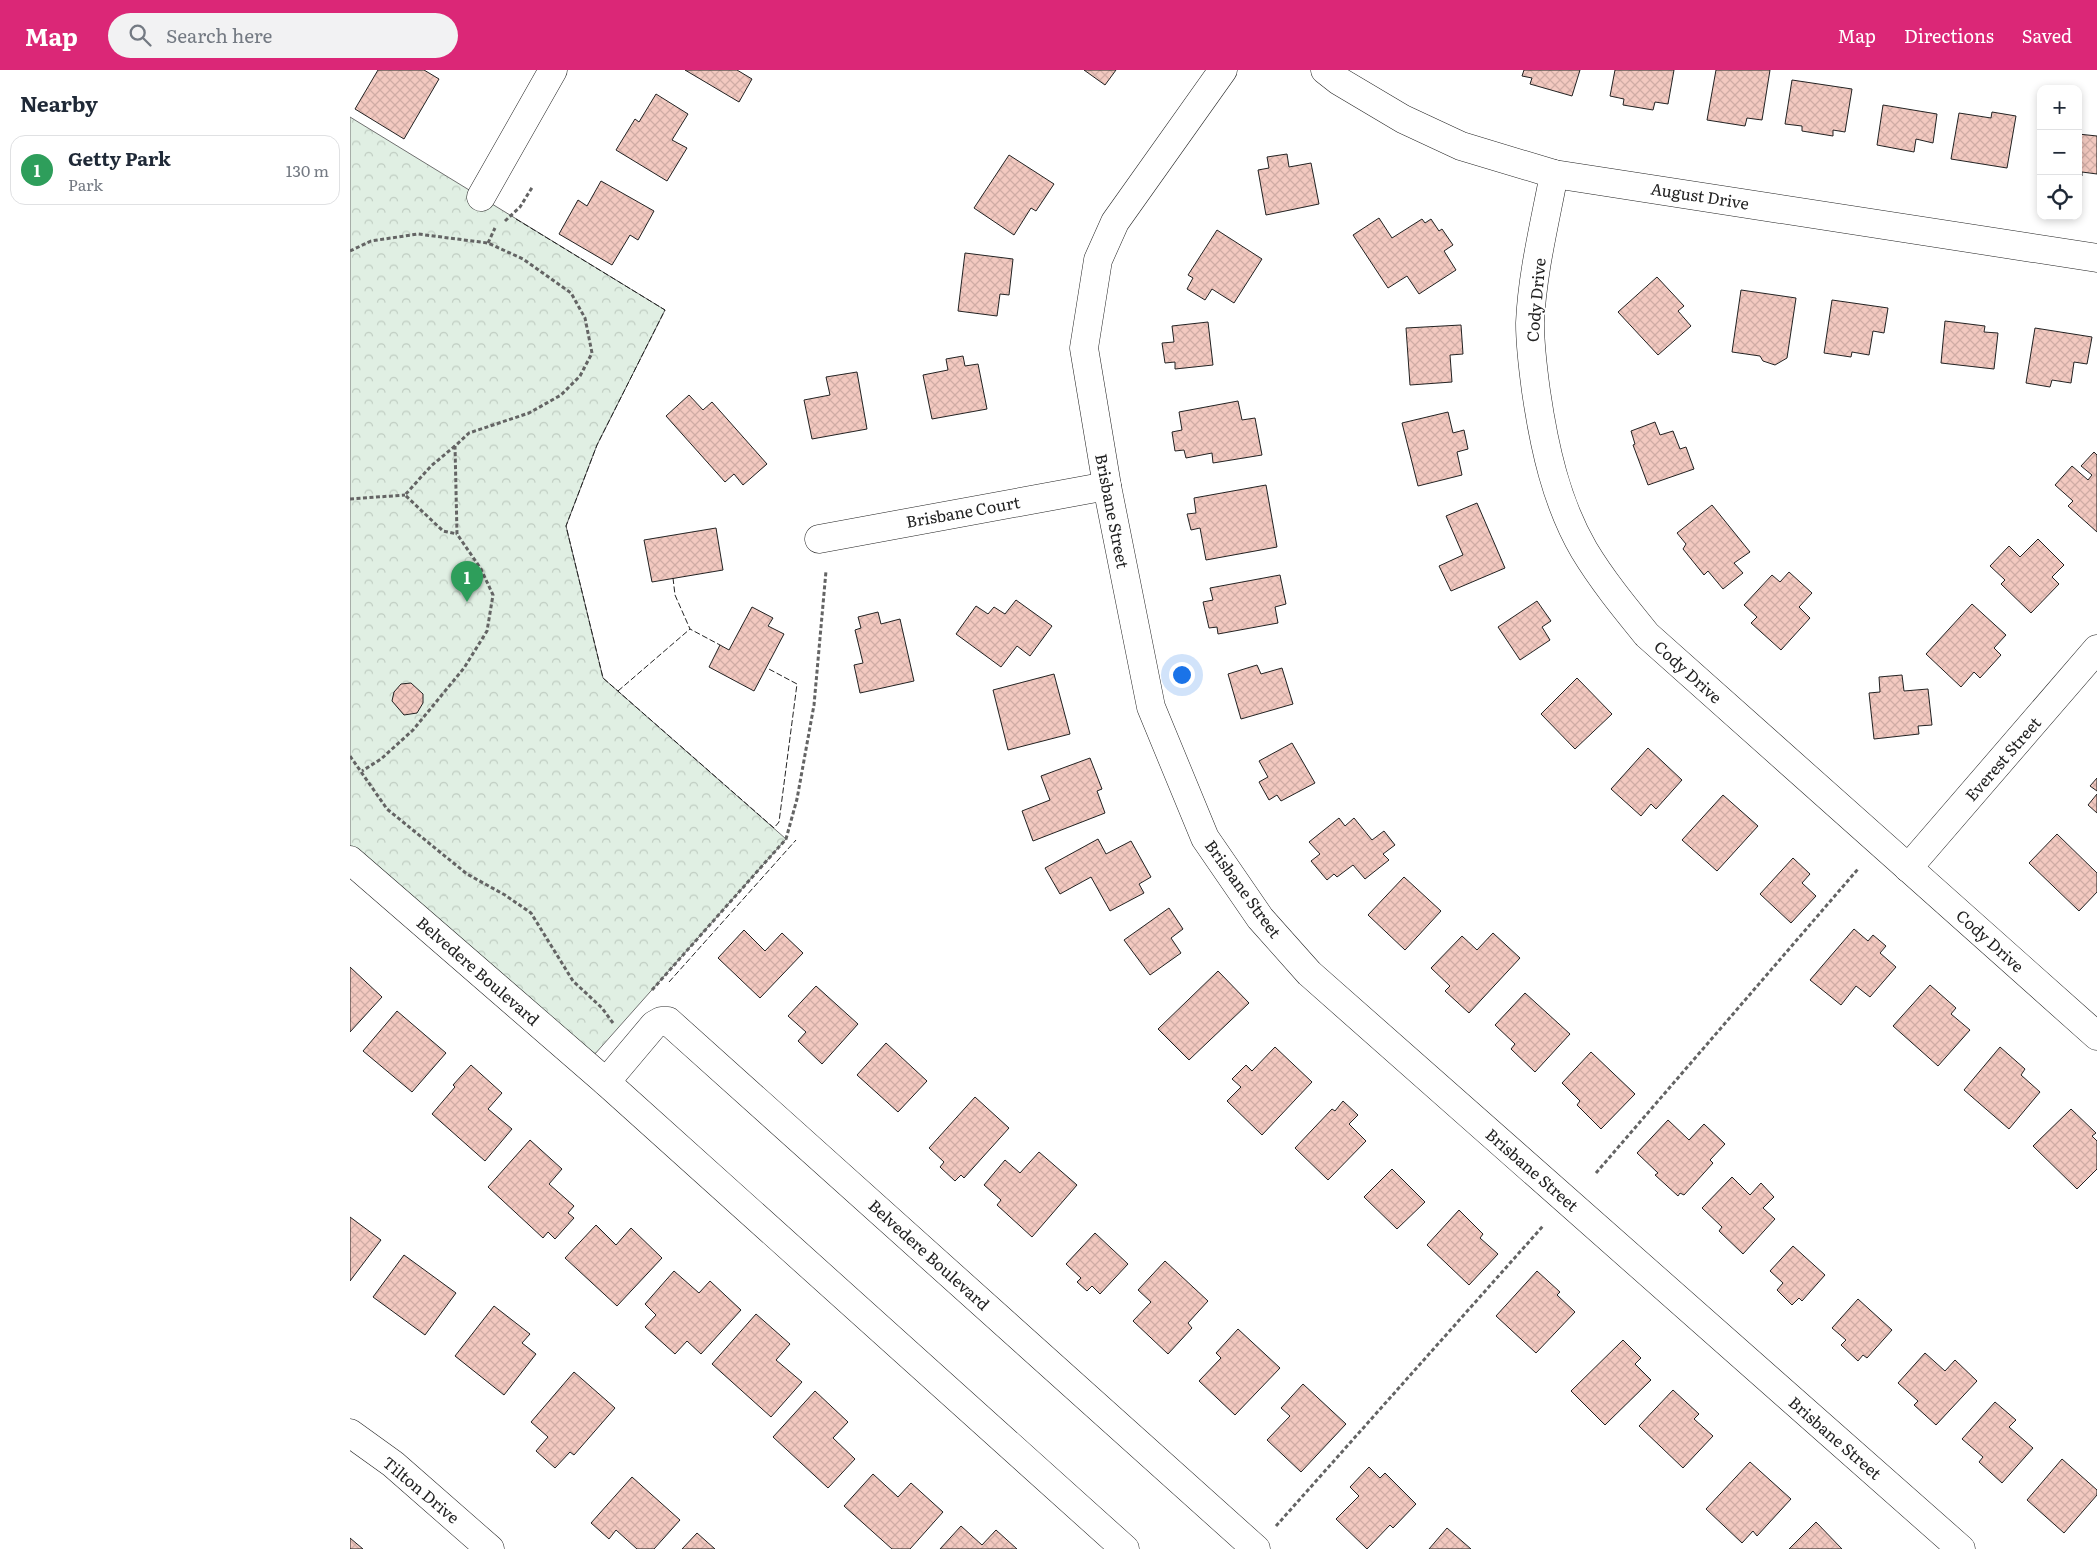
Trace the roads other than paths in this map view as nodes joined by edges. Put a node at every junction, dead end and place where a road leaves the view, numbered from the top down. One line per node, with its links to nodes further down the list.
1 (553, 70): 5 (street)
2 (1223, 70): 7 (street, Brisbane Street)
3 (1325, 70): 4 (street, August Drive)
4 (1554, 174): 6 (street, August Drive); 11 (street, Cody Drive)
5 (481, 197)
6 (2097, 258)
7 (1107, 486): 8 (street, Brisbane Court); 18 (street, Brisbane Street)
8 (819, 539)
9 (2097, 649): 11 (street, Everest Street)
10 (350, 860): 13 (street, Belvedere Boulevard)
11 (1908, 868): 12 (street, Cody Drive)
12 (2097, 1036)
13 (606, 1082): 15 (street, Belvedere Boulevard); 17 (street, Belvedere Boulevard)
14 (350, 1433): 16 (street, Tilton Drive)
15 (1255, 1548)
16 (490, 1549)
17 (1125, 1549)
18 (1961, 1549)

